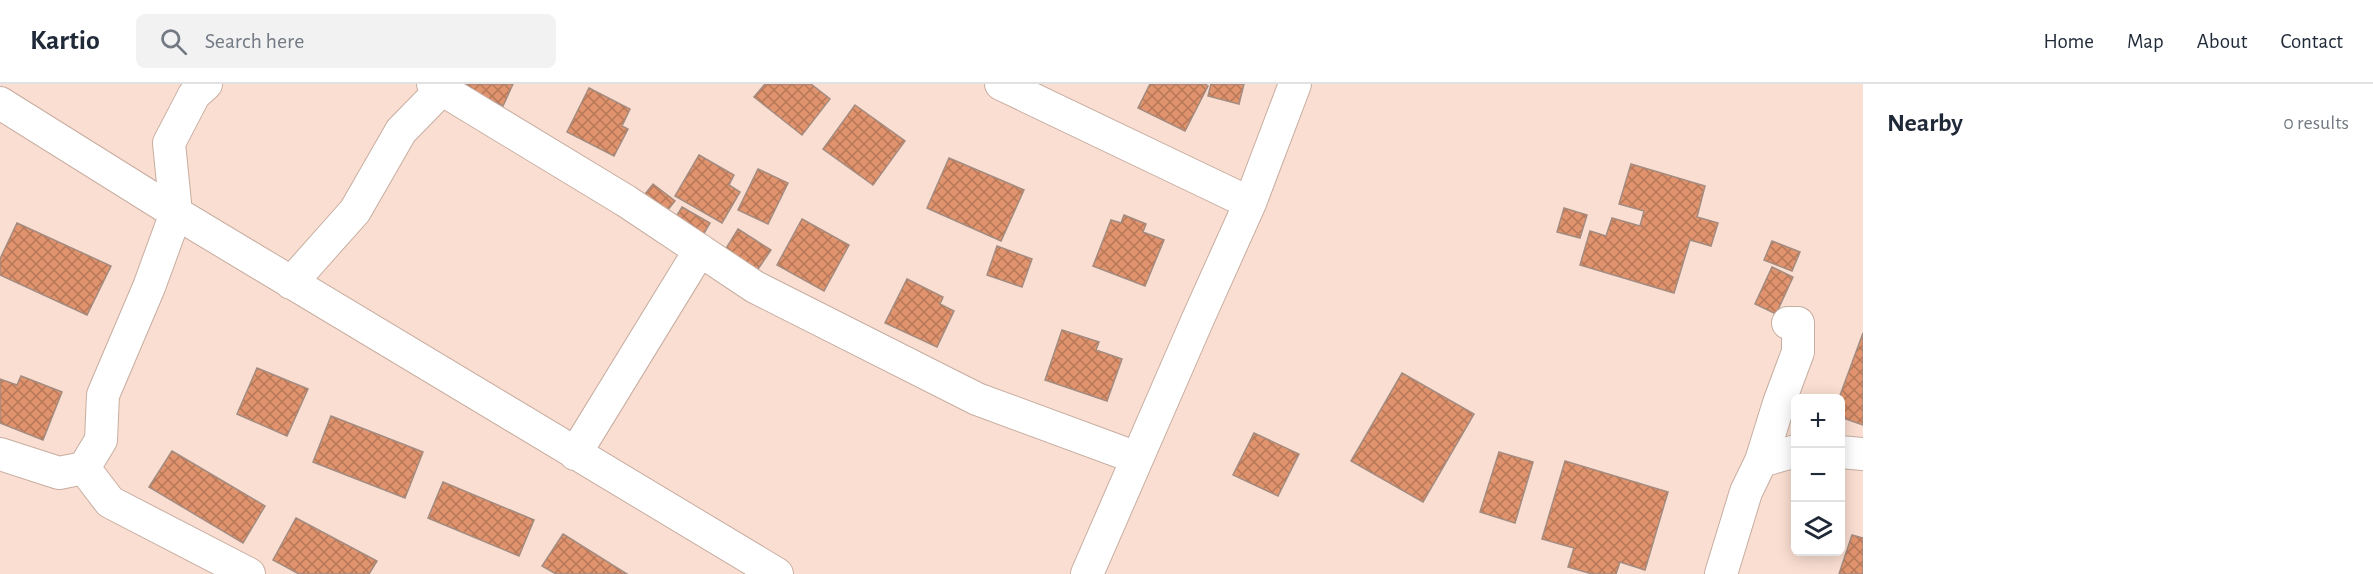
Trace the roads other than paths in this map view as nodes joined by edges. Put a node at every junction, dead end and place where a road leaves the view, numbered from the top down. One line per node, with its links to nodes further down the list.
1 (206, 84): 7 (street)
2 (1001, 84): 6 (street)
3 (1294, 84): 6 (street)
4 (438, 87): 8 (street); 9 (street)
5 (0, 103): 7 (street)
6 (1250, 203): 16 (street)
7 (176, 213): 9 (street); 18 (street)
8 (700, 250): 14 (street); 16 (street)
9 (291, 283): 14 (street)
10 (1788, 323): 17 (street)
11 (1791, 452): 17 (street)
12 (1845, 452): 15 (street)
13 (0, 454): 18 (street)
14 (575, 454): 20 (street)
15 (1863, 454)
16 (1137, 458): 21 (street)
17 (1761, 461): 22 (street)
18 (84, 468): 19 (street)
19 (249, 574)
20 (777, 574)
21 (1087, 574)
22 (1721, 574)

